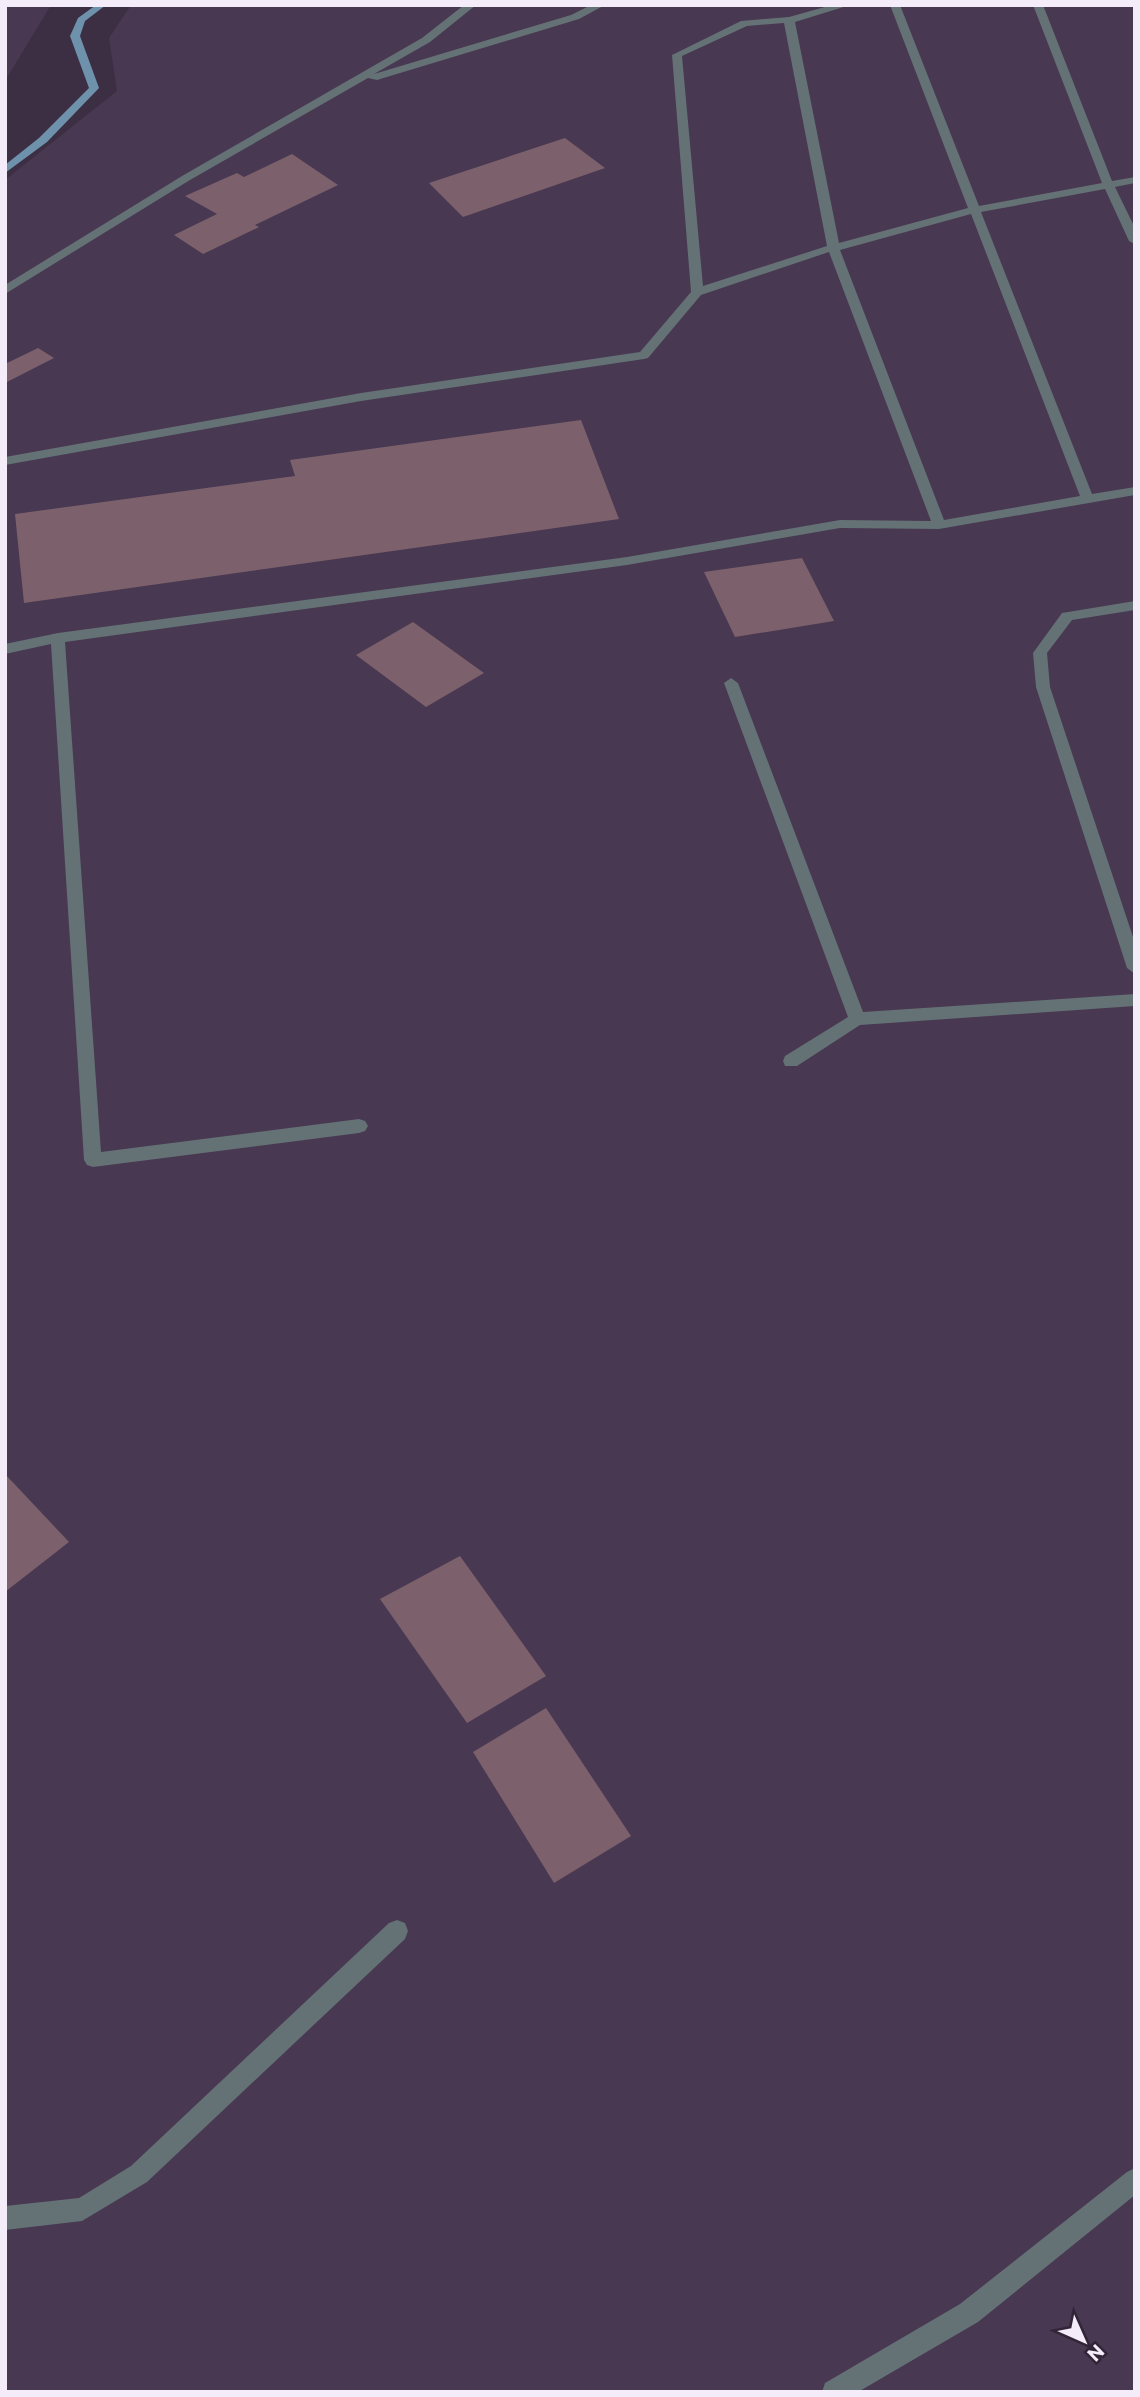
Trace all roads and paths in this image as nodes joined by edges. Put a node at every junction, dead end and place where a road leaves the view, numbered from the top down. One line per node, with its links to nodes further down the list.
1 (471, 5): 7 (lane)
2 (600, 5): 7 (lane)
3 (845, 5): 6 (lane)
4 (895, 5): 10 (lane)
5 (1038, 5): 9 (lane)
6 (789, 20): 12 (lane); 14 (lane)
7 (345, 86): 13 (lane)
8 (1135, 180): 9 (lane)
9 (1108, 184): 10 (lane); 11 (lane)
10 (974, 210): 12 (lane); 17 (lane)
11 (1135, 241)
12 (834, 249): 14 (lane); 18 (lane)
13 (5, 290)
14 (697, 292): 15 (lane)
15 (5, 461)
16 (1135, 491): 17 (lane)
17 (1087, 498): 18 (lane)
18 (939, 525): 20 (lane)
19 (1135, 605): 23 (lane)
20 (58, 638): 21 (lane); 27 (lane)
21 (5, 649)
22 (731, 684): 25 (lane)
23 (1135, 968)
24 (1135, 1000): 25 (lane)
25 (857, 1018): 26 (lane)
26 (791, 1061)
27 (359, 1126)
28 (397, 1931): 30 (lane)
29 (1135, 2180): 31 (lane)
30 (5, 2218)
31 (834, 2392)

